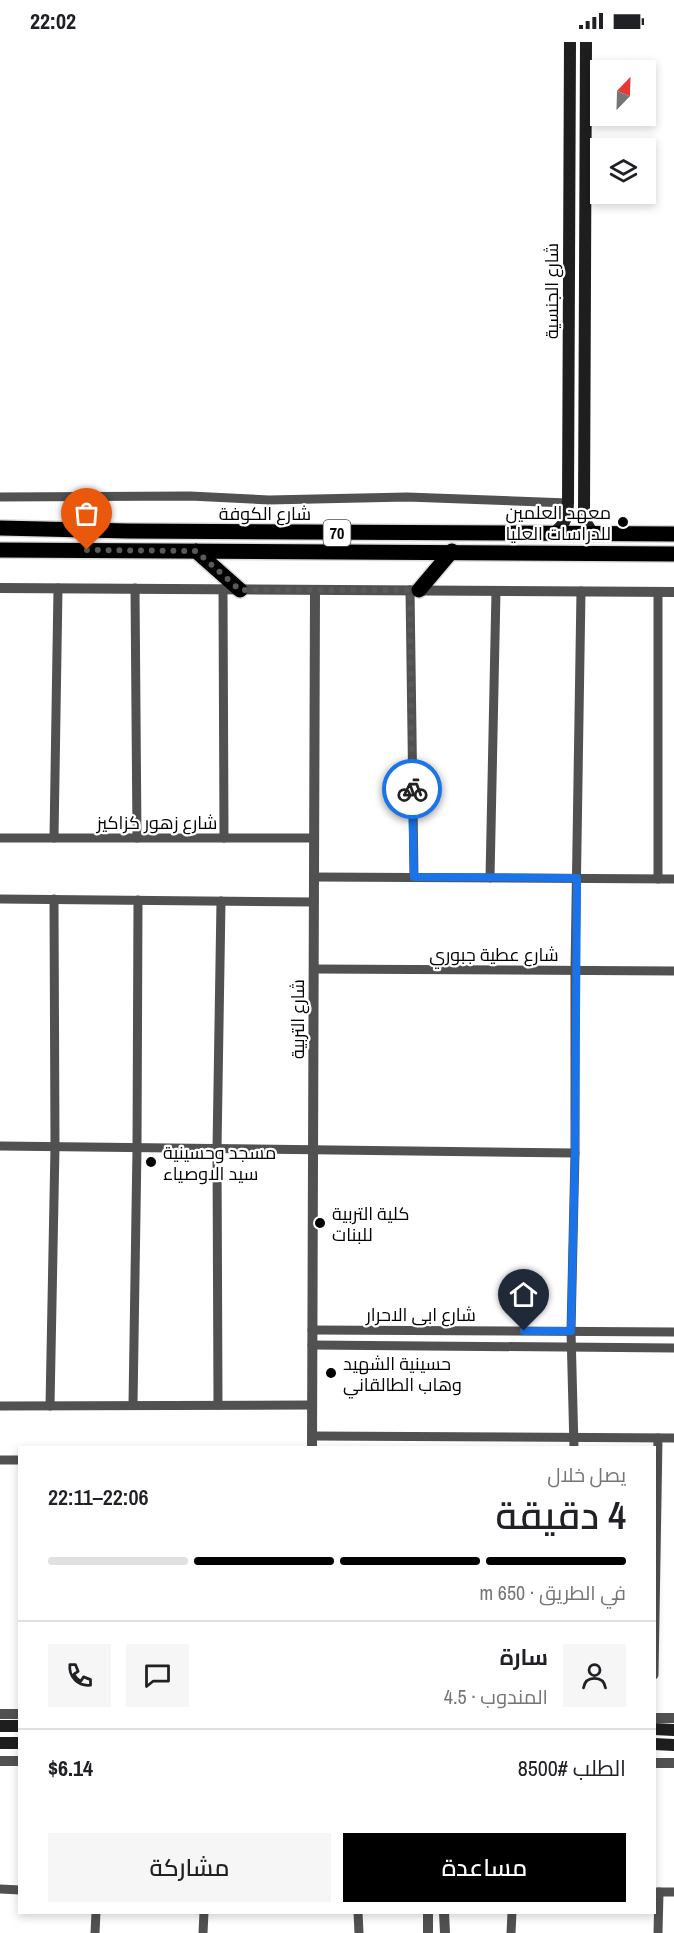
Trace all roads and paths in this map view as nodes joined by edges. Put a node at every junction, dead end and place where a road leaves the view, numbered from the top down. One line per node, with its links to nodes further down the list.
1 (570, 42): 3 (main road, شارع الجنسية)
2 (586, 42): 4 (main road, شارع الجنسية)
3 (568, 395): 4 (main road); 6 (main road, شارع الجنسية)
4 (585, 395): 7 (main road, شارع الجنسية)
5 (0, 497): 6 (street)
6 (568, 503): 7 (main road); 9 (main road, شارع الجنسية)
7 (584, 503): 10 (main road, شارع الجنسية)
8 (0, 528): 9 (highway, شارع الكوفة / 70)
9 (552, 534): 10 (highway, شارع الكوفة / 70)
10 (595, 534): 11 (highway, شارع الكوفة / 70); 15 (highway)
11 (674, 534)
12 (0, 550): 13 (highway, 70)
13 (196, 551): 14 (highway, 70); 21 (highway)
14 (452, 551): 15 (highway, 70); 23 (highway)
15 (603, 554): 16 (highway, 70)
16 (674, 554)
17 (0, 588): 18 (street)
18 (58, 588): 19 (street); 29 (street)
19 (135, 588): 20 (street); 30 (street)
20 (223, 589): 21 (street); 31 (street)
21 (240, 590): 22 (street)
22 (315, 590): 23 (street); 32 (street, شارع التربية)
23 (415, 590): 24 (street); 34 (street)
24 (496, 591): 25 (street); 35 (street)
25 (581, 591): 26 (street); 36 (street)
26 (658, 592): 27 (street); 37 (street)
27 (674, 592)
28 (0, 838): 29 (street, شارع زهور كزاكيز)
29 (54, 838): 30 (street, شارع زهور كزاكيز)
30 (137, 838): 31 (street, شارع زهور كزاكيز)
31 (224, 838): 32 (street, شارع زهور كزاكيز)
32 (314, 838): 33 (street, شارع التربية)
33 (314, 877): 34 (street); 43 (street, شارع التربية)
34 (414, 877): 35 (street)
35 (490, 878): 36 (street)
36 (577, 878): 37 (street); 45 (street)
37 (658, 879): 38 (street)
38 (674, 879)
39 (0, 899): 40 (street)
40 (54, 899): 41 (street); 48 (street)
41 (138, 900): 42 (street); 49 (street)
42 (220, 901): 43 (street); 50 (street)
43 (314, 902): 44 (street, شارع التربية)
44 (314, 969): 45 (street, شارع عطية جبوري); 51 (street, شارع التربية)
45 (575, 970): 46 (street, شارع عطية جبوري); 52 (street)
46 (674, 971)
47 (0, 1146): 48 (street)
48 (55, 1147): 49 (street); 62 (street)
49 (137, 1148): 50 (street); 63 (street)
50 (218, 1149): 51 (street); 59 (street)
51 (313, 1150): 52 (street); 53 (street, شارع التربية)
52 (575, 1153): 54 (street)
53 (312, 1330): 54 (street, شارع ابی الاحرار); 56 (street, شارع التربية)
54 (571, 1331): 55 (street, شارع ابی الاحرار); 57 (street)
55 (674, 1332)
56 (312, 1345): 57 (street, شارع ابی الاحرار); 60 (street, شارع التربية)
57 (572, 1347): 58 (street, شارع ابی الاحرار); 69 (street)
58 (674, 1348)
59 (218, 1405): 60 (street); 63 (street)
60 (312, 1405): 68 (street, شارع التربية)
61 (0, 1406): 62 (street)
62 (50, 1406): 63 (street)
63 (133, 1406)
64 (405, 1436): 65 (street); 68 (street); 70 (street)
65 (486, 1437): 69 (street); 71 (street)
66 (658, 1438): 67 (street); 69 (street); 74 (street)
67 (674, 1438)
68 (312, 1442)
69 (574, 1442)
70 (405, 1446)
71 (486, 1446)
72 (0, 1460): 73 (street)
73 (18, 1460)
74 (656, 1556)
75 (0, 1714): 76 (street)
76 (18, 1714)
77 (674, 1718): 80 (street)
78 (0, 1726): 79 (main road)
79 (18, 1726)
80 (656, 1726): 81 (main road); 84 (main road)
81 (674, 1730)
82 (0, 1743): 83 (main road)
83 (18, 1743)
84 (657, 1744): 85 (main road)
85 (674, 1745)
86 (0, 1761): 87 (street)
87 (18, 1761)
88 (656, 1763): 89 (street)
89 (674, 1763)
90 (0, 1889): 91 (street)
91 (18, 1890)
92 (656, 1892): 93 (street); 106 (street)
93 (674, 1892)
94 (96, 1914): 100 (street)
95 (204, 1914): 101 (street)
96 (358, 1914): 102 (street)
97 (428, 1914): 103 (street)
98 (444, 1914): 104 (street)
99 (512, 1914): 105 (street)
100 (95, 1933)
101 (204, 1933)
102 (359, 1933)
103 (428, 1933)
104 (445, 1933)
105 (511, 1933)
106 (658, 1933)

